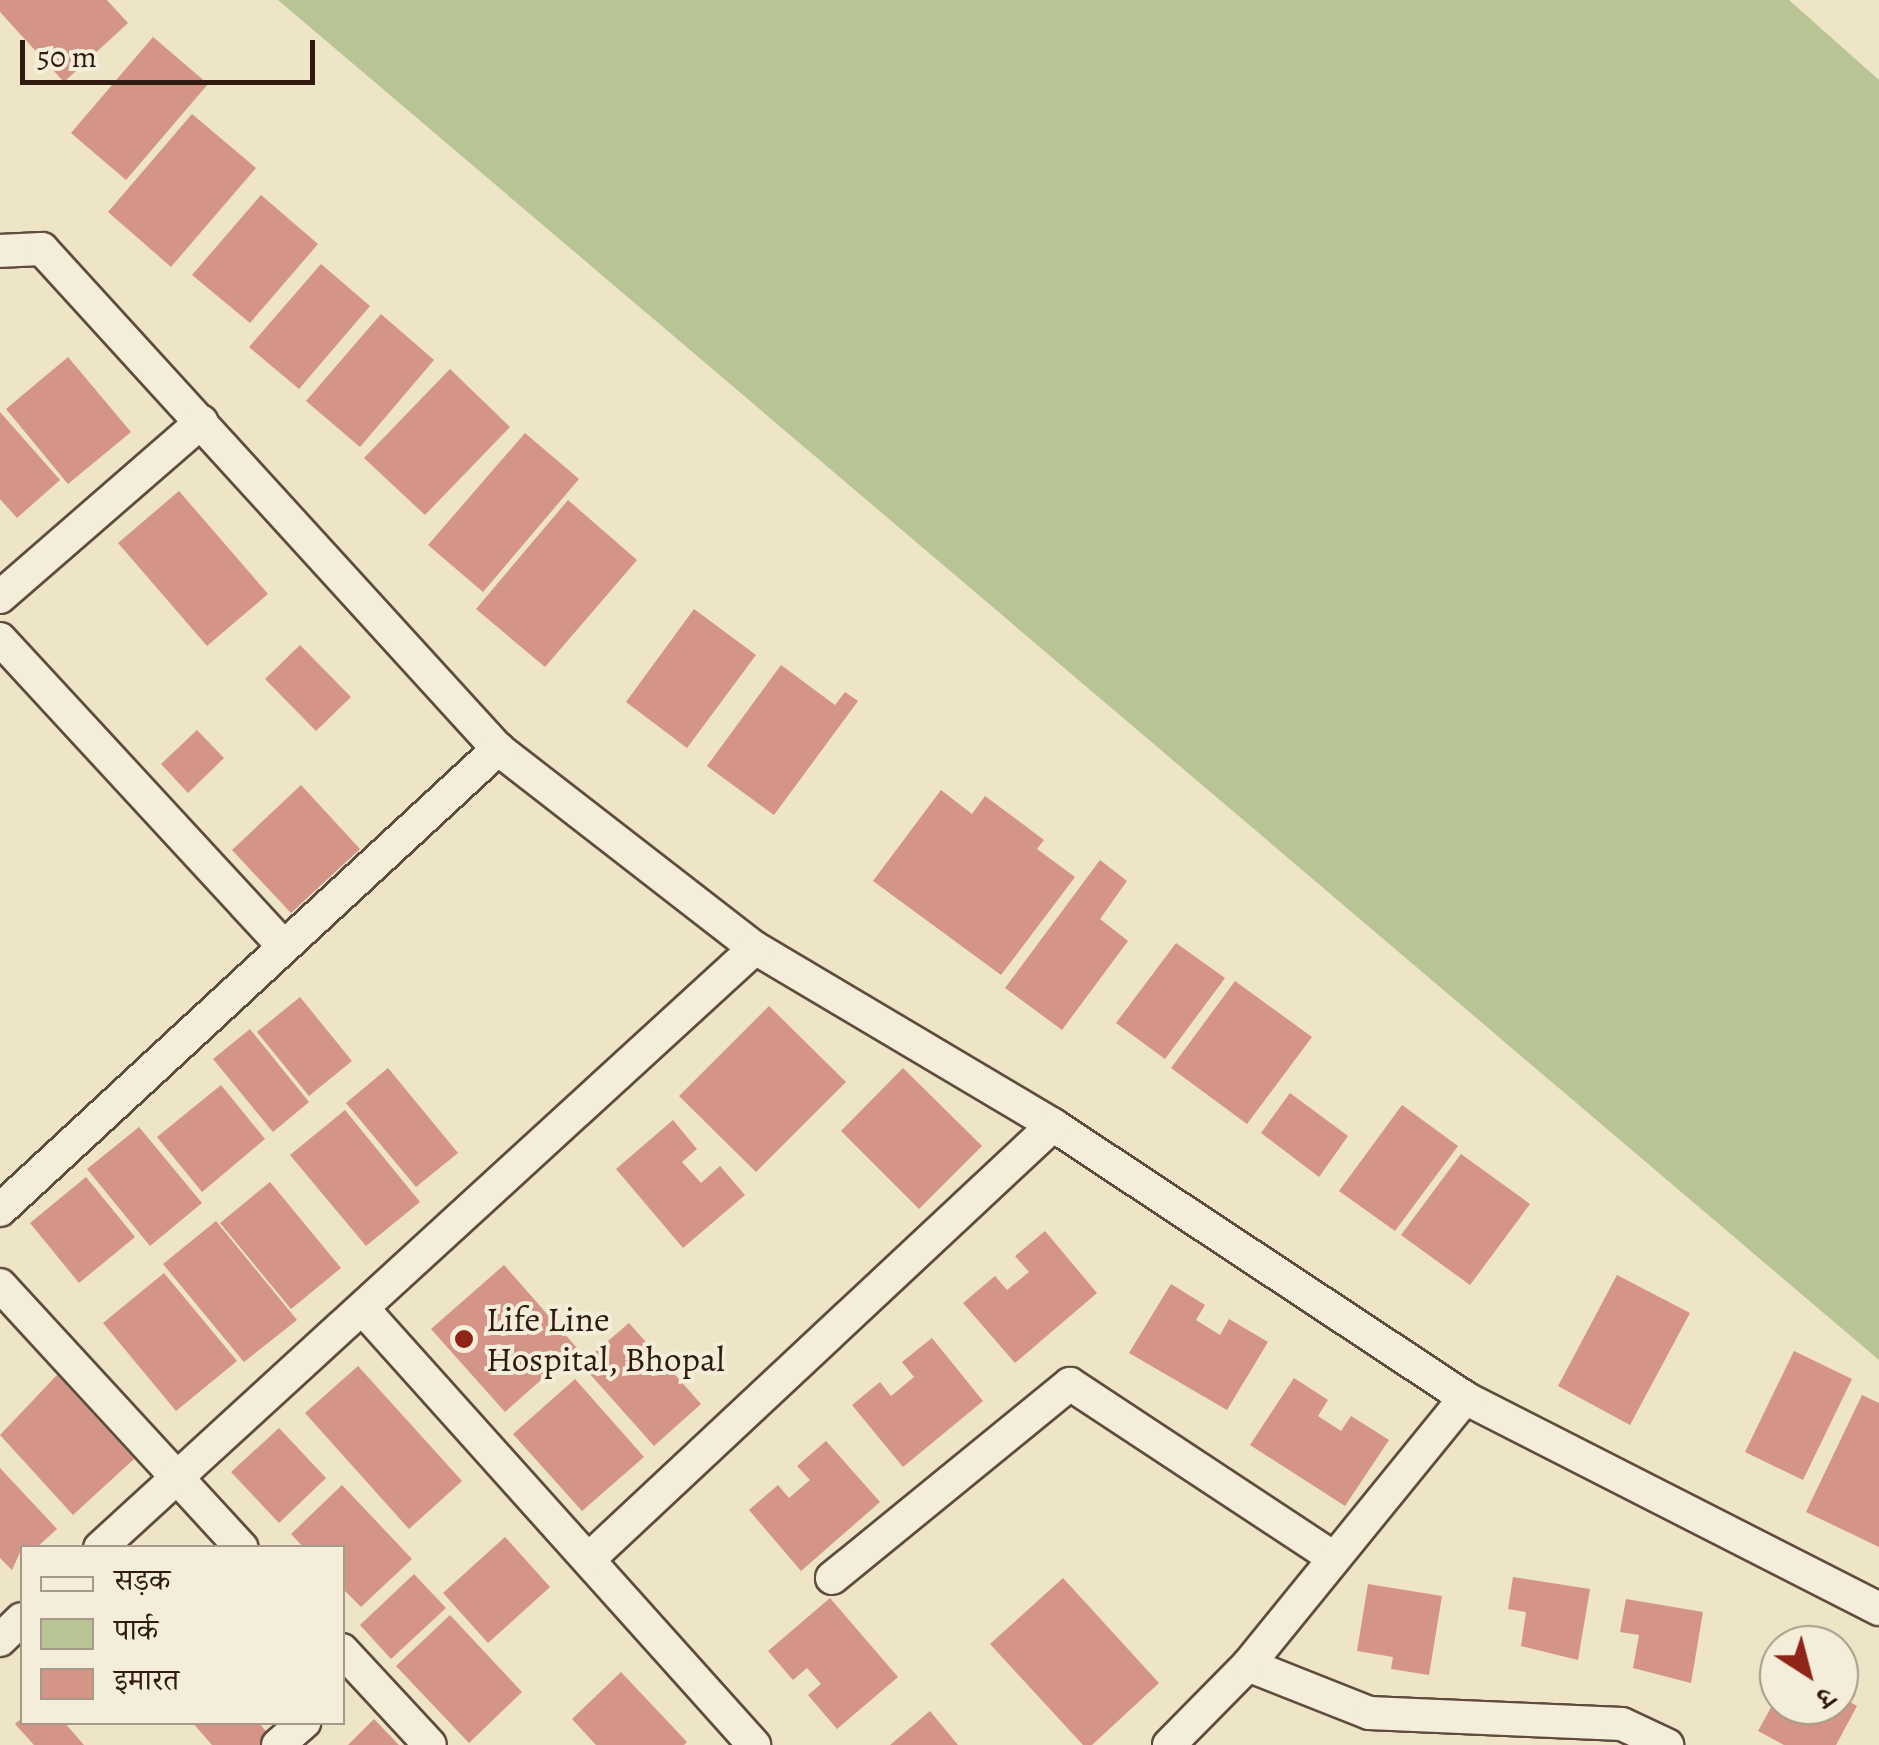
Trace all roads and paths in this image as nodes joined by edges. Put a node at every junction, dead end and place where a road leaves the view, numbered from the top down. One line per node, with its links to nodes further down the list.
1 (0, 250): 2 (street)
2 (201, 422): 3 (street); 5 (street)
3 (0, 597)
4 (0, 639): 6 (street)
5 (498, 749): 6 (street); 7 (street)
6 (280, 942): 9 (street)
7 (755, 948): 8 (street); 11 (street)
8 (1053, 1124): 12 (street); 17 (street)
9 (0, 1210)
10 (0, 1285): 13 (street)
11 (363, 1309): 13 (street); 17 (street)
12 (1464, 1398): 16 (street); 19 (street)
13 (174, 1479): 14 (street); 15 (street)
14 (103, 1545)
15 (239, 1545)
16 (1334, 1558): 18 (street); 22 (street)
17 (589, 1559): 27 (street)
18 (832, 1578)
19 (1879, 1609)
20 (20, 1621): 21 (street)
21 (0, 1640)
22 (1248, 1665): 28 (street); 29 (street)
23 (349, 1670): 26 (street)
24 (301, 1725): 25 (street)
25 (278, 1745)
26 (430, 1745)
27 (754, 1745)
28 (1169, 1745)
29 (1668, 1745)

